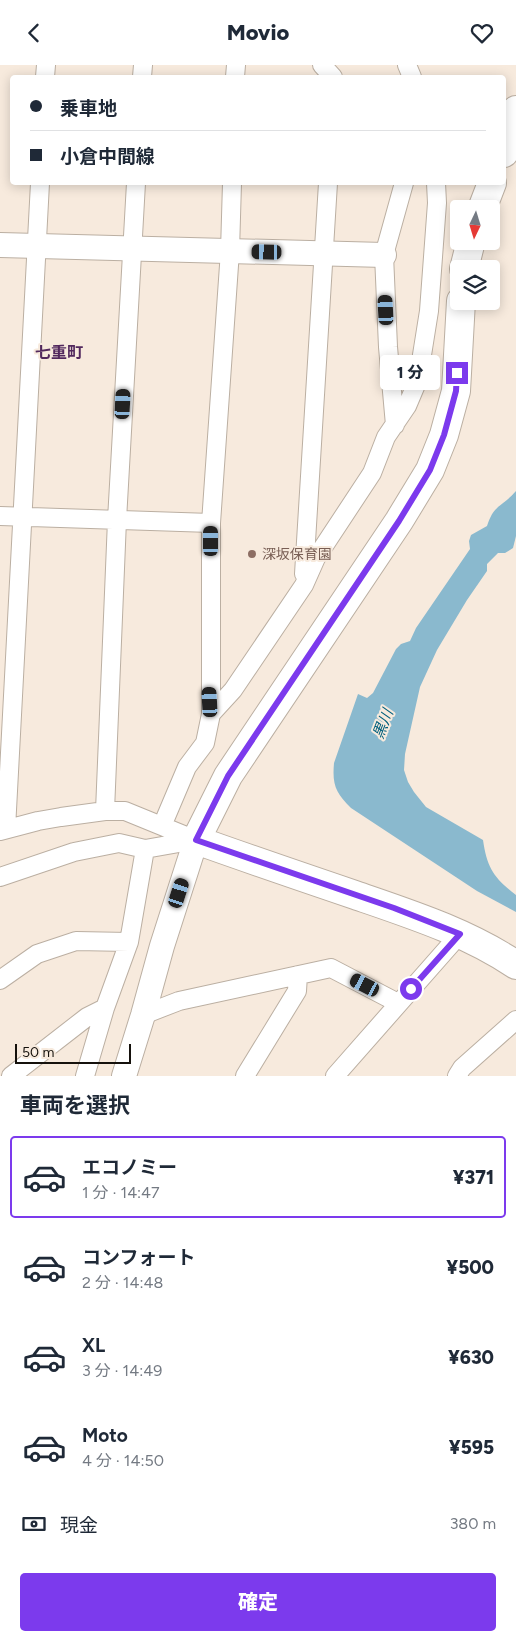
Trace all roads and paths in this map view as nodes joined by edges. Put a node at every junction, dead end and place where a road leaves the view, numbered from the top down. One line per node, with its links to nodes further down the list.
1 (322, 65): 2 (street)
2 (331, 75)
3 (516, 110): 4 (main road)
4 (506, 147)
5 (40, 185): 14 (street)
6 (136, 185): 15 (street)
7 (232, 185): 16 (street)
8 (328, 185): 17 (street)
9 (403, 185): 18 (street)
10 (436, 185): 20 (street)
11 (491, 185): 12 (main road)
12 (485, 200)
13 (0, 245): 14 (street)
14 (37, 246): 15 (street); 22 (street)
15 (132, 249): 16 (street); 23 (street)
16 (230, 251): 17 (street); 24 (street)
17 (324, 253): 18 (street); 25 (street)
18 (384, 255): 20 (street)
19 (460, 310): 30 (main road)
20 (395, 425): 25 (street)
21 (0, 516): 22 (street)
22 (23, 517): 23 (street); 29 (street)
23 (117, 520): 24 (street); 27 (street)
24 (211, 523): 26 (street)
25 (304, 585): 26 (street)
26 (210, 714): 28 (street)
27 (105, 811): 28 (street); 29 (street)
28 (162, 826): 30 (street)
29 (3, 830)
30 (196, 840): 31 (street); 33 (main road); 40 (street)
31 (145, 849): 32 (street); 34 (street)
32 (0, 877)
33 (460, 934): 35 (main road); 38 (street)
34 (130, 942): 37 (street); 39 (street)
35 (516, 965)
36 (298, 975): 38 (street); 40 (street); 47 (street)
37 (0, 980)
38 (398, 1003): 48 (street)
39 (105, 1008): 44 (street); 45 (street)
40 (143, 1015): 46 (street)
41 (516, 1020): 43 (street)
42 (0, 1067): 44 (street)
43 (464, 1073)
44 (9, 1076)
45 (85, 1076)
46 (124, 1076)
47 (245, 1076)
48 (335, 1076)

